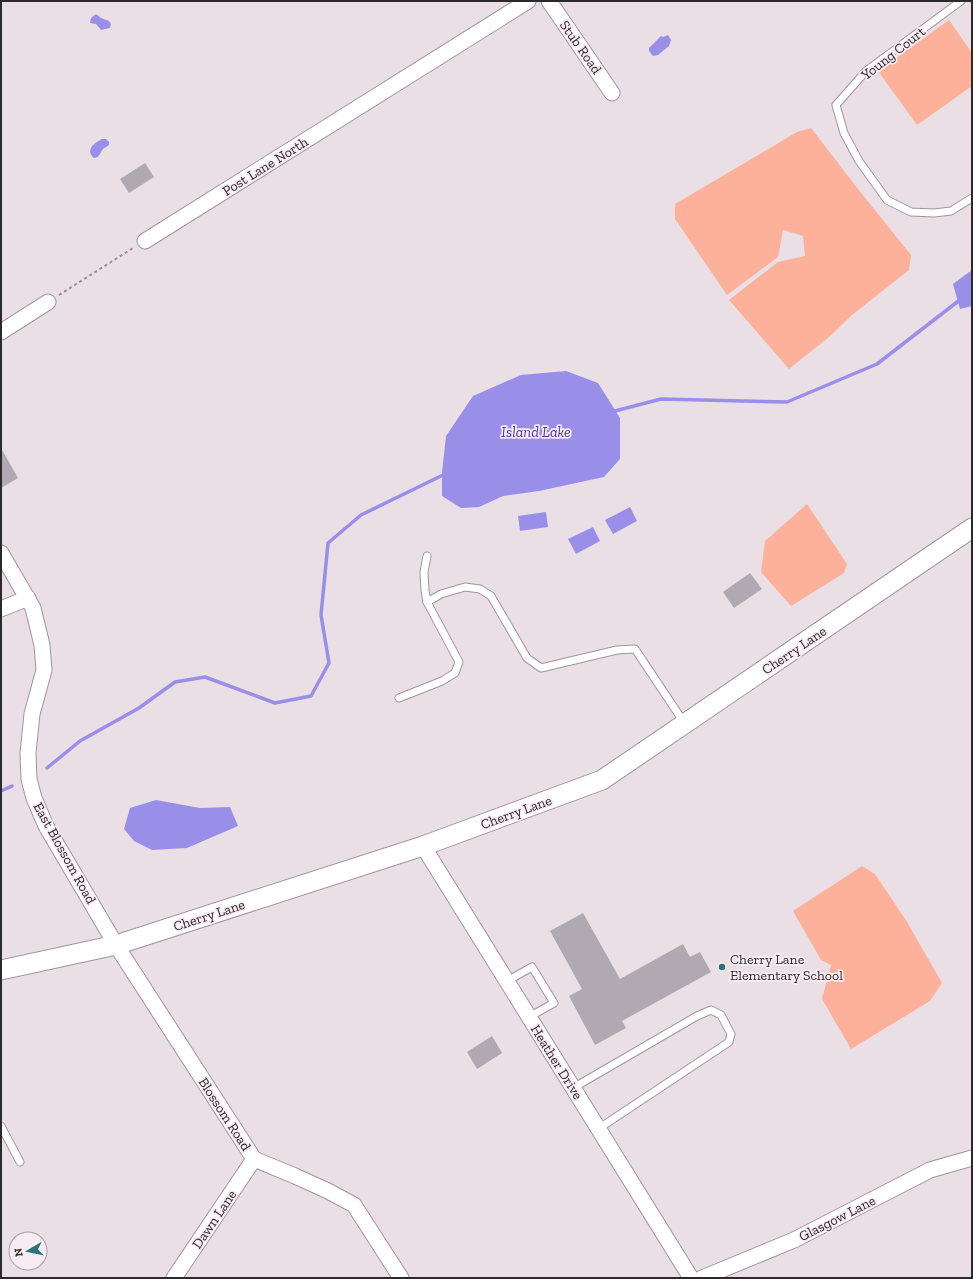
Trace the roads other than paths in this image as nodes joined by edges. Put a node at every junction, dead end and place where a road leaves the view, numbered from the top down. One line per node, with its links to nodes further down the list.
1 (528, 1): 6 (street, Post Lane North)
2 (549, 1): 4 (street, Stub Road)
3 (961, 1): 5 (lane, Young Court)
4 (612, 93)
5 (972, 198)
6 (145, 241)
7 (48, 302): 8 (street)
8 (1, 332)
9 (972, 528): 16 (street, Cherry Lane)
10 (1, 553): 12 (street, East Blossom Road)
11 (426, 556): 13 (lane)
12 (28, 598): 14 (street); 18 (street, East Blossom Road)
13 (427, 602): 15 (lane); 16 (lane)
14 (1, 609)
15 (399, 698)
16 (685, 724): 17 (street, Cherry Lane)
17 (423, 846): 18 (street, Cherry Lane); 20 (street, Heather Drive)
18 (116, 945): 19 (street, Cherry Lane); 26 (street, Blossom Road)
19 (1, 970)
20 (507, 981): 21 (street, Heather Drive); 21 (lane)
21 (529, 1017): 22 (street, Heather Drive)
22 (573, 1088): 24 (street, Heather Drive); 24 (lane)
23 (1, 1126): 27 (lane)
24 (598, 1129): 30 (street, Heather Drive)
25 (972, 1158): 31 (street, Glasgow Lane)
26 (254, 1159): 28 (street, Dawn Lane); 29 (street, Blossom Road)
27 (20, 1162)
28 (174, 1278)
29 (401, 1278)
30 (690, 1278)
31 (702, 1278)

